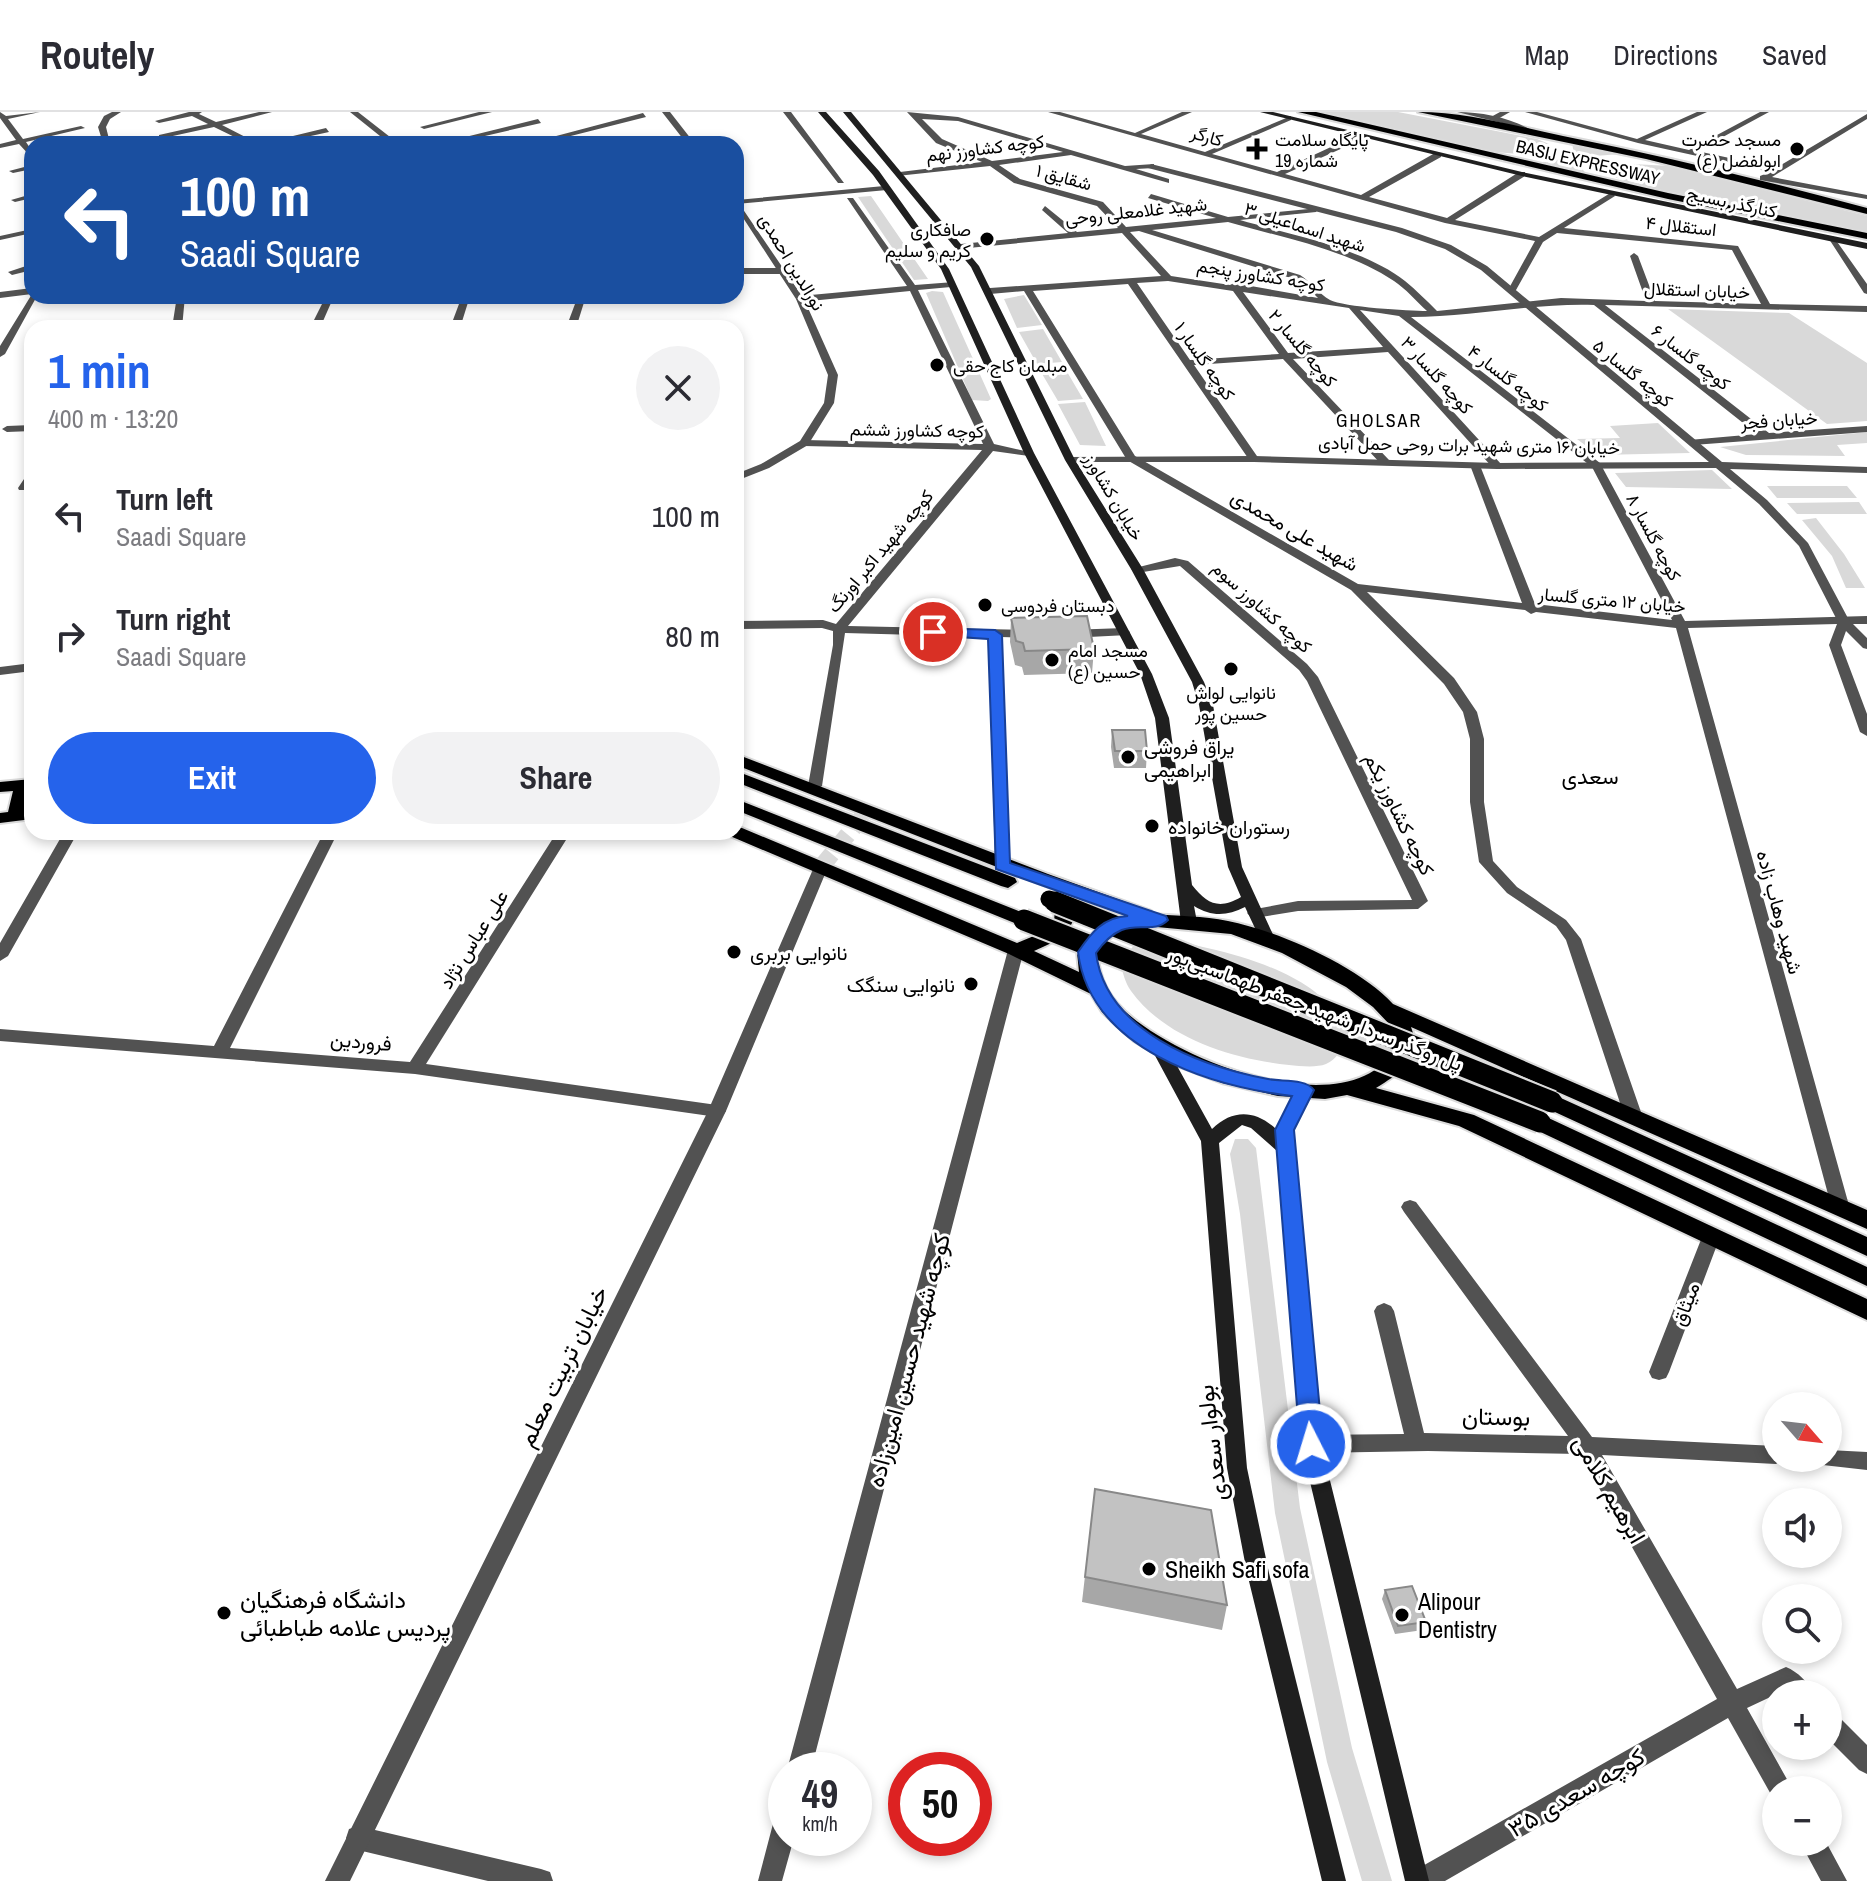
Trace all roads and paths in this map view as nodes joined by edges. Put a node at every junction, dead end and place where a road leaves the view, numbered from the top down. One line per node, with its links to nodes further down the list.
1 (36, 112): 28 (street)
2 (117, 112): 41 (street)
3 (268, 112): 33 (street)
4 (354, 112): 45 (street)
5 (488, 112): 34 (street)
6 (666, 112): 48 (street)
7 (787, 112): 74 (street)
8 (822, 112): 77 (main road)
9 (847, 112): 70 (main road, خیابان کشاورز)
10 (953, 112): 25 (street)
11 (1052, 112): 26 (street, کارگر)
12 (1078, 112): 26 (street)
13 (1188, 112): 39 (street)
14 (1264, 112): 29 (main road, کنارگذر بسیج)
15 (1303, 112): 63 (highway, BASIJ EXPRESSWAY)
16 (1423, 112): 38 (highway, BASIJ EXPRESSWAY)
17 (1461, 112): 30 (street)
18 (1506, 112): 30 (street)
19 (1703, 112): 54 (street)
20 (1765, 112): 58 (street)
21 (195, 113): 31 (street); 33 (street)
22 (527, 113): 32 (street)
23 (1536, 113): 36 (street)
24 (643, 115): 47 (street)
25 (914, 115): 59 (street); 64 (street, شقایق ۱)
26 (1068, 116): 39 (street, کارگر)
27 (1867, 116): 68 (street)
28 (3, 118): 52 (street)
29 (1288, 118): 49 (main road, کنارگذر بسیج); 60 (street)
30 (1493, 118): 38 (street)
31 (159, 121)
32 (538, 121): 46 (street); 47 (street)
33 (216, 125): 42 (street); 43 (street)
34 (424, 127)
35 (81, 128): 40 (street)
36 (1595, 129): 53 (street); 54 (street)
37 (326, 130): 44 (street)
38 (1529, 131): 50 (highway, BASIJ EXPRESSWAY)
39 (1138, 133): 60 (street, کارگر)
40 (44, 136)
41 (105, 136)
42 (166, 136)
43 (239, 136)
44 (299, 136)
45 (385, 136)
46 (475, 136)
47 (561, 136)
48 (685, 136)
49 (1362, 136): 61 (main road, کنارگذر بسیج); 69 (street)
50 (1552, 137): 53 (highway, BASIJ EXPRESSWAY); 63 (highway)
51 (24, 140): 52 (street)
52 (21, 141): 55 (street); 56 (street)
53 (1574, 141): 57 (highway, BASIJ EXPRESSWAY)
54 (1638, 141): 57 (street); 58 (street)
55 (24, 145)
56 (0, 146)
57 (1618, 150): 62 (highway, BASIJ EXPRESSWAY)
58 (1690, 152): 68 (street)
59 (1074, 153): 64 (street, کوچه کشاورز نهم); 65 (street)
60 (1208, 153): 69 (street, کارگر)
61 (1438, 155): 71 (main road, کنارگذر بسیج); 80 (street)
62 (1645, 156): 73 (highway, BASIJ EXPRESSWAY); 76 (highway)
63 (1504, 160): 76 (highway, BASIJ EXPRESSWAY)
64 (993, 164): 70 (street, کوچه کشاورز نهم); 93 (street, شقایق ۱)
65 (1125, 168): 75 (street); 87 (street, کوچه گلسار ۵)
66 (24, 169): 67 (street)
67 (13, 171)
68 (1777, 171): 72 (street)
69 (1280, 173): 80 (street, کارگر)
70 (900, 174): 103 (main road, خیابان کشاورز)
71 (1522, 174): 78 (main road, کنارگذر بسیج); 92 (street)
72 (1767, 177): 73 (street); 81 (street)
73 (1752, 180): 89 (highway, BASIJ EXPRESSWAY)
74 (841, 181)
75 (1166, 181)
76 (1607, 182): 98 (highway, BASIJ EXPRESSWAY)
77 (884, 188): 85 (street); 107 (main road)
78 (1612, 194): 95 (street); 100 (main road, کنارگذر بسیج)
79 (1151, 196): 91 (street, شهید اسماعیلی ۳)
80 (1364, 196): 88 (street, کارگر)
81 (1867, 197)
82 (24, 198): 83 (street)
83 (15, 200)
84 (850, 200): 115 (street)
85 (744, 201)
86 (1045, 208): 97 (street)
87 (1316, 210): 91 (street, شهید غلامعلی روحی); 94 (street, کوچه گلسار ۵)
88 (1408, 210): 92 (street, کارگر); 94 (street)
89 (1867, 211)
90 (744, 215): 109 (street, نورالدین احمدی)
91 (1221, 217): 93 (street, شهید غلامعلی روحی); 132 (street, شهید اسماعیلی ۳)
92 (1448, 221): 101 (street, کارگر)
93 (1122, 228): 97 (street, شهید غلامعلی روحی); 111 (street, شقایق ۱); 123 (street)
94 (1399, 230): 117 (street, کوچه گلسار ۵)
95 (1557, 230): 101 (street); 129 (street, استقلال ۴)
96 (24, 233): 99 (street)
97 (1073, 233): 103 (street, شهید غلامعلی روحی)
98 (1867, 236)
99 (0, 238)
100 (1833, 239): 102 (main road, کنارگذر بسیج); 119 (street)
101 (1540, 240): 117 (street)
102 (1867, 246)
103 (961, 247): 105 (main road, خیابان کشاورز)
104 (1634, 256): 126 (street)
105 (975, 266): 107 (main road); 118 (main road, خیابان کشاورز)
106 (24, 269): 110 (street)
107 (945, 269): 113 (main road)
108 (744, 271): 109 (street)
109 (780, 271): 122 (street, نورالدین احمدی)
110 (12, 272)
111 (1168, 278): 112 (street, کوچه کشاورز پنجم); 114 (street, کوچه کشاورز پنجم)
112 (1131, 281): 116 (street, کوچه کشاورز پنجم); 136 (street, کوچه گلسار ۱)
113 (951, 284): 115 (street); 144 (main road)
114 (1234, 286): 123 (street, کوچه کشاورز پنجم); 135 (street, کوچه گلسار ۲)
115 (913, 288): 122 (street); 143 (street)
116 (1028, 290): 118 (street, کوچه کشاورز پنجم); 145 (street)
117 (1512, 290): 127 (street, کوچه گلسار ۵)
118 (990, 291): 147 (main road, خیابان کشاورز)
119 (1867, 291)
120 (24, 294): 121 (street)
121 (0, 295)
122 (800, 299): 142 (street, نورالدین احمدی)
123 (1327, 302): 128 (street, کوچه کشاورز پنجم)
124 (1596, 302): 126 (street, خیابان استقلال); 127 (street, خیابان استقلال); 140 (street, کوچه گلسار ۶)
125 (27, 304): 134 (street)
126 (1652, 305): 129 (street, خیابان استقلال)
127 (1526, 306): 132 (street, کوچه کشاورز پنجم); 141 (street, کوچه گلسار ۵)
128 (1352, 307): 131 (street, کوچه کشاورز پنجم); 133 (street, کوچه گلسار ۳)
129 (1767, 307): 130 (street, خیابان استقلال)
130 (1867, 309)
131 (1402, 314): 132 (street, کوچه کشاورز پنجم); 150 (street, کوچه گلسار ۴)
132 (1435, 314)
133 (1392, 349): 135 (street); 152 (street, کوچه گلسار ۳)
134 (0, 354)
135 (1285, 356): 136 (street); 148 (street, کوچه گلسار ۲)
136 (1187, 363): 146 (street, کوچه گلسار ۱)
137 (24, 428): 138 (street)
138 (7, 429)
139 (1867, 429): 140 (street, خیابان فجر)
140 (1767, 437): 141 (street, خیابان فجر)
141 (1693, 442): 151 (street, کوچه گلسار ۵)
142 (804, 443): 143 (street, کوچه کشاورز ششم); 154 (street, نورالدین احمدی)
143 (990, 447): 144 (street, کوچه کشاورز ششم); 162 (street, کوچه شهید اکبر اورنگ)
144 (1029, 453): 163 (main road)
145 (1131, 458): 146 (street, خیابان ۱۶ متری شهید برات روحی حمل آبادی); 147 (street, خیابان ۱۶ متری شهید برات روحی حمل آبادی); 156 (street, شهید علی محمدی)
146 (1254, 459): 148 (street, خیابان ۱۶ متری شهید برات روحی حمل آبادی)
147 (1070, 460): 155 (main road, خیابان کشاورز)
148 (1385, 462): 149 (street, خیابان ۱۶ متری شهید برات روحی حمل آبادی)
149 (1475, 465): 152 (street, خیابان ۱۶ متری شهید برات روحی حمل آبادی); 157 (street)
150 (1596, 465): 151 (street, خیابان ۱۶ متری شهید برات روحی حمل آبادی); 152 (street, خیابان ۱۶ متری شهید برات روحی حمل آبادی); 161 (street, کوچه گلسار ۸)
151 (1720, 465): 153 (street, خیابان ۱۶ متری شهید برات روحی حمل آبادی); 159 (street, کوچه گلسار ۵)
152 (1497, 466)
153 (1867, 470)
154 (744, 475)
155 (1137, 569): 170 (street, کوچه کشاورز سوم); 188 (main road, خیابان کشاورز)
156 (1355, 587): 157 (street, خیابان ۱۲ متری گلسار); 204 (street, شهید علی محمدی)
157 (1531, 610): 161 (street, خیابان ۱۲ متری گلسار)
158 (1867, 620): 159 (street, خیابان ۱۲ متری گلسار)
159 (1844, 622): 161 (street, خیابان ۱۲ متری گلسار); 167 (street, کوچه گلسار ۵); 171 (street)
160 (744, 625): 162 (street)
161 (1681, 625): 209 (street, شهید وهاب زاده)
162 (839, 629): 166 (street); 175 (street, کوچه شهید اکبر اورنگ)
163 (1124, 632): 165 (street); 186 (main road)
164 (1042, 634): 166 (street)
165 (1058, 634)
166 (995, 635): 184 (street)
167 (1867, 645)
168 (24, 668): 169 (street)
169 (0, 671)
170 (1313, 680): 188 (street, کوچه کشاورز یکم)
171 (1867, 732)
172 (744, 762): 175 (main road)
173 (744, 779): 187 (main road, پل روگذر سردار شهید جعفر طهماسبی‌پور)
174 (24, 784): 176 (main road)
175 (815, 786): 184 (main road)
176 (0, 787)
177 (24, 793): 179 (main road)
178 (744, 807): 213 (main road, پل روگذر سردار شهید جعفر طهماسبی‌پور, bridge)
179 (16, 816)
180 (744, 835): 185 (main road)
181 (66, 840): 193 (street)
182 (327, 840): 197 (street)
183 (559, 840): 200 (street, علی عباس نژاد)
184 (1002, 865): 187 (main road)
185 (821, 867): 192 (main road); 203 (street, خیابان تربیت معلم)
186 (1184, 885): 188 (main road); 190 (main road)
187 (1055, 894): 189 (main road); 192 (main road); 212 (main road, پل روگذر سردار شهید جعفر طهماسبی‌پور, bridge)
188 (1252, 905): 191 (main road, خیابان کشاورز)
189 (1159, 920): 190 (main road); 194 (main road)
190 (1189, 922): 191 (main road)
191 (1267, 939): 195 (main road)
192 (1016, 950): 194 (main road); 226 (street, کوچه شهید حسین امین‌زاده)
193 (0, 956)
194 (1098, 989): 198 (main road)
195 (1386, 1007): 199 (main road); 201 (main road)
196 (0, 1035): 197 (street, فروردین)
197 (220, 1050): 200 (street, فروردین)
198 (1160, 1050): 202 (main road); 206 (main road, بولوار سعدی)
199 (1498, 1059): 204 (main road); 205 (main road)
200 (415, 1068): 203 (street, فروردین)
201 (1350, 1088): 202 (main road); 205 (main road)
202 (1304, 1090): 207 (main road)
203 (717, 1111): 229 (street, خیابان تربیت معلم)
204 (1633, 1115): 209 (main road)
205 (1466, 1120): 211 (main road)
206 (1210, 1141): 207 (main road); 235 (main road, بولوار سعدی)
207 (1286, 1149): 219 (main road)
208 (1410, 1207): 218 (street, ابرهیم کلامی)
209 (1841, 1209): 210 (main road)
210 (1867, 1220)
211 (1711, 1237): 214 (main road); 216 (street, میثاق)
212 (1867, 1247)
213 (1867, 1277)
214 (1867, 1310)
215 (1384, 1311): 217 (street)
216 (1659, 1372)
217 (1416, 1441): 218 (street, بوستان); 219 (street, بوستان)
218 (1585, 1443): 220 (street, بوستان); 224 (street, ابرهیم کلامی)
219 (1311, 1444): 236 (main road)
220 (1762, 1454)
221 (1842, 1459): 222 (street)
222 (1867, 1461)
223 (1762, 1689): 224 (street, کوچه سعدی ۳۵)
224 (1731, 1704): 228 (street, ابرهیم کلامی); 236 (street, کوچه سعدی ۳۵)
225 (1842, 1736): 227 (street)
226 (804, 1752)
227 (1867, 1762)
228 (1773, 1776)
229 (358, 1838): 232 (street, خیابان تربیت معلم); 233 (street)
230 (777, 1856): 234 (street)
231 (1820, 1856): 237 (street)
232 (337, 1881)
233 (541, 1881)
234 (770, 1881)
235 (1334, 1881)
236 (1419, 1881)
237 (1835, 1881)

